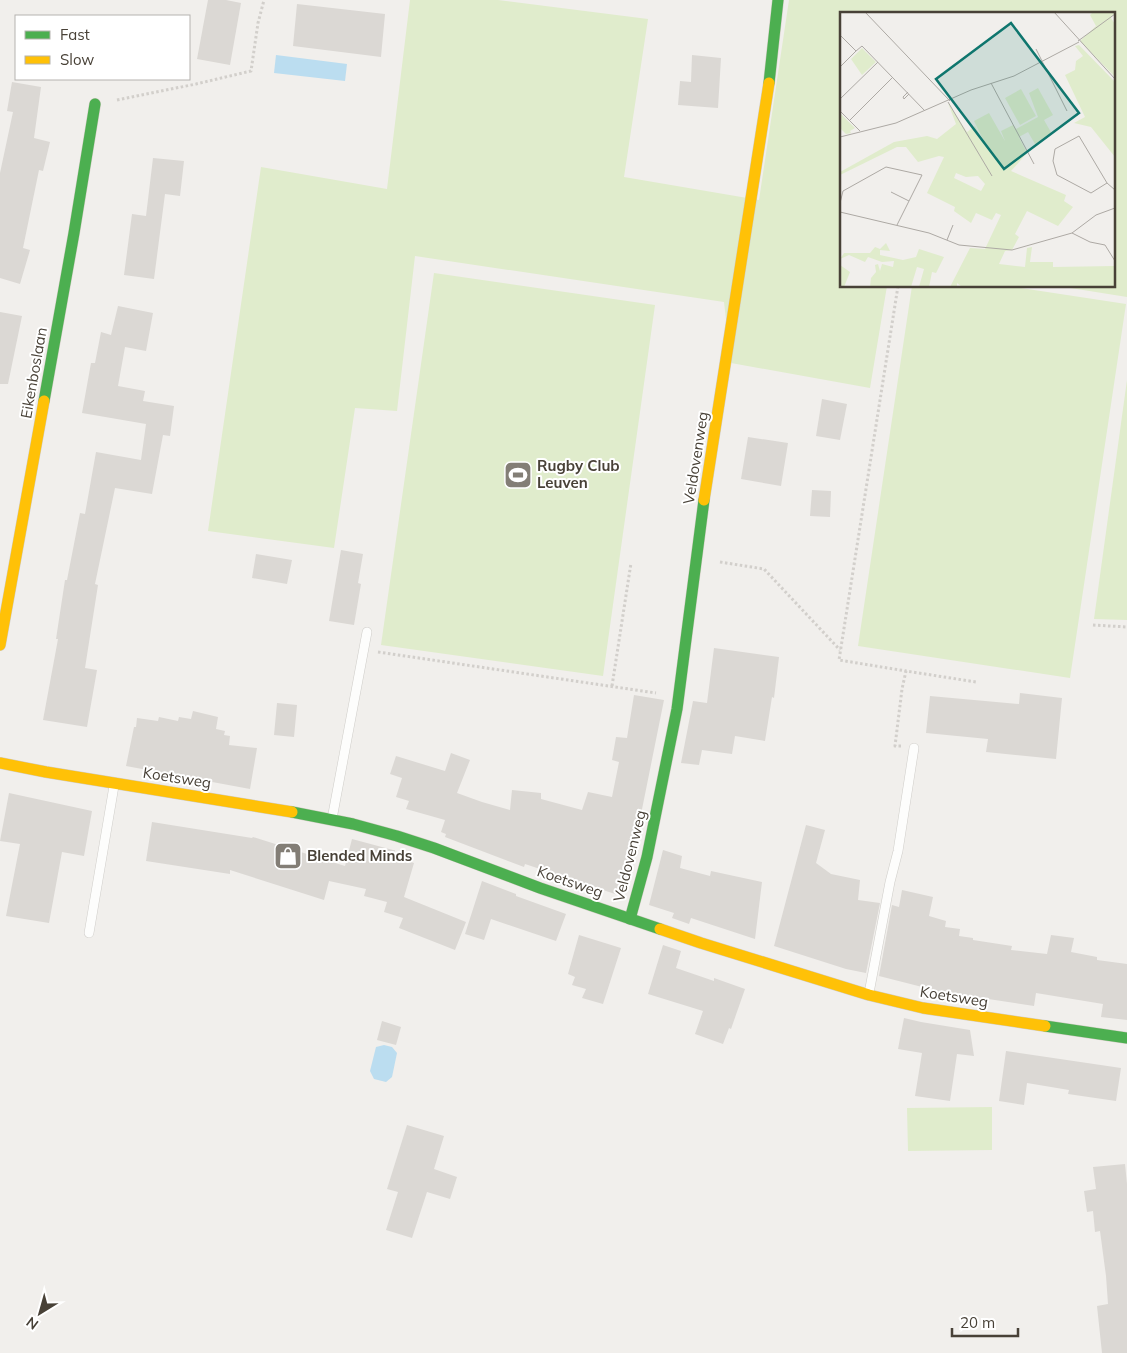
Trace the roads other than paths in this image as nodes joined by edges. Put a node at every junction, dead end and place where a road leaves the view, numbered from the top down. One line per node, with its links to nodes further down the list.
1 (778, 0): 9 (street, Veldovenweg)
2 (95, 104): 4 (street, Eikenboslaan)
3 (367, 632): 8 (lane)
4 (0, 646)
5 (914, 748): 11 (lane)
6 (0, 763): 7 (street, Koetsweg)
7 (115, 783): 8 (street, Koetsweg); 10 (lane)
8 (332, 819): 9 (street, Koetsweg)
9 (630, 918): 11 (street, Koetsweg)
10 (89, 933)
11 (869, 995): 12 (street, Koetsweg)
12 (1127, 1038)

